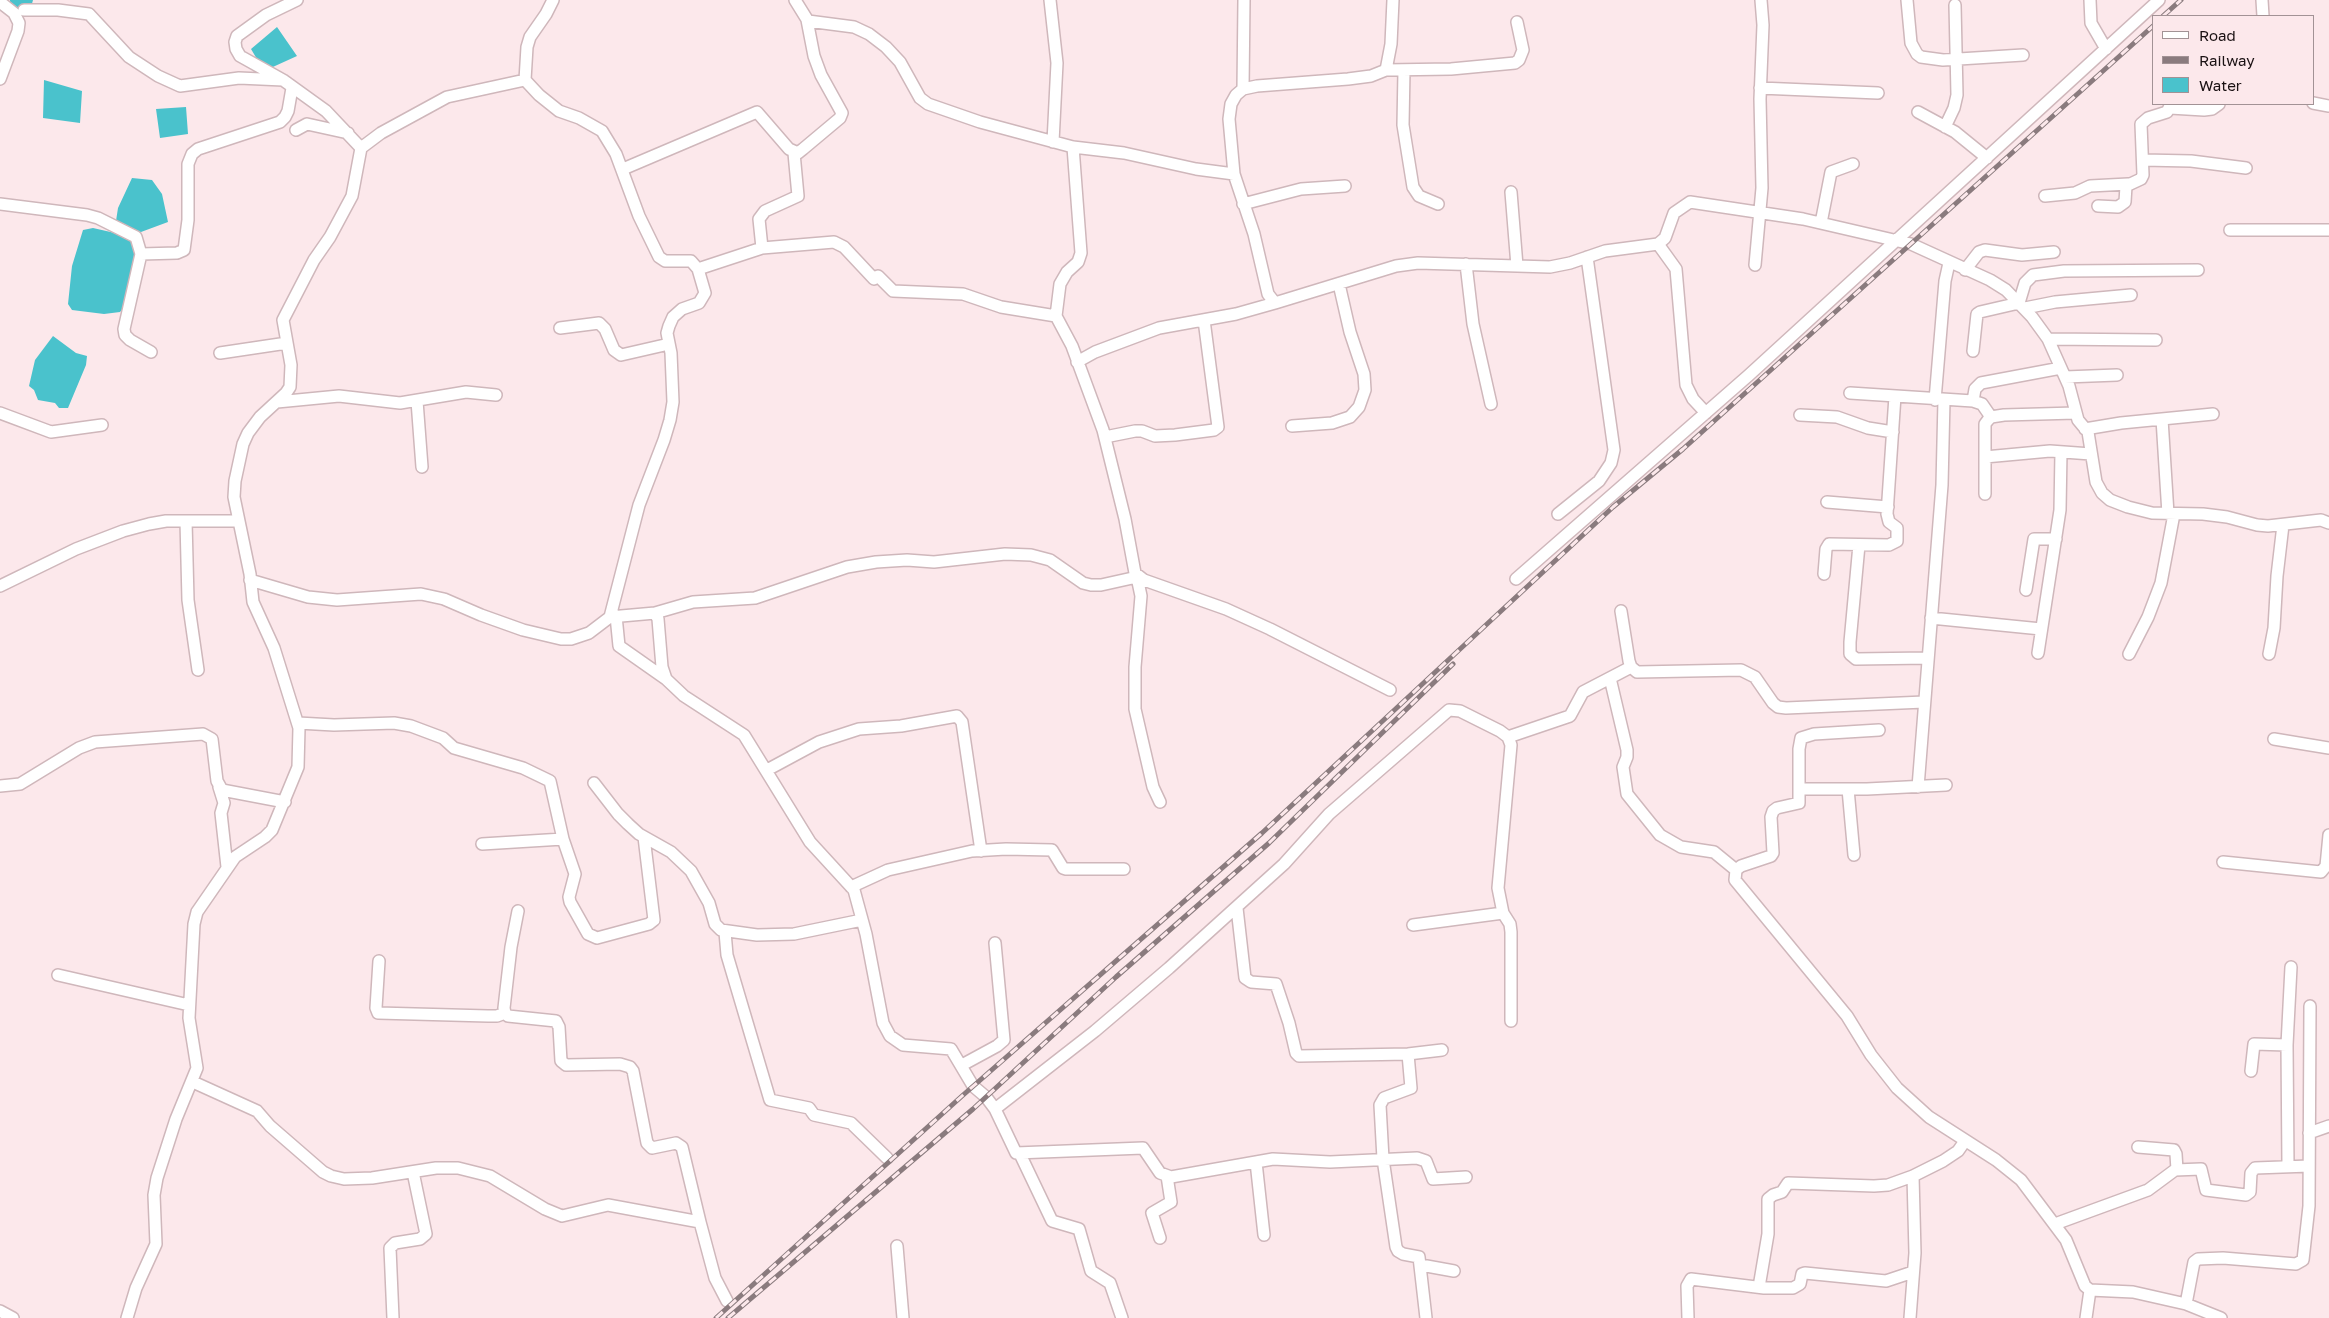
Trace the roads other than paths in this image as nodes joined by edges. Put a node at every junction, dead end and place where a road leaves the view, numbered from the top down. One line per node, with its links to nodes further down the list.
1 (31, 0): 15 (street)
2 (297, 0): 26 (street)
3 (553, 0): 25 (street)
4 (795, 0): 17 (street)
5 (1050, 0): 38 (street)
6 (1244, 0): 28 (street)
7 (1393, 0): 22 (street)
8 (1761, 0): 27 (street)
9 (1907, 0): 21 (street)
10 (2090, 0): 19 (street)
11 (2159, 0): 19 (street)
12 (2262, 0): 16 (street)
13 (0, 2): 15 (street)
14 (1955, 5): 21 (street)
15 (20, 14): 24 (street); 26 (street)
16 (2263, 15)
17 (807, 20): 38 (street); 41 (street)
18 (1517, 22): 23 (street)
19 (2106, 49): 42 (street)
20 (2023, 55): 21 (street)
21 (1956, 58): 35 (street)
22 (1386, 70): 23 (street); 28 (street)
23 (1404, 70): 54 (street)
24 (0, 79)
25 (526, 80): 40 (street); 46 (street)
26 (287, 84): 37 (street); 64 (street)
27 (1760, 88): 29 (street); 56 (street)
28 (1242, 89): 47 (street)
29 (1878, 92)
30 (2314, 103): 33 (street)
31 (2218, 105): 32 (street)
32 (2170, 106): 43 (street)
33 (2329, 106)
34 (1918, 112): 35 (street)
35 (1945, 126): 42 (street)
36 (296, 130): 37 (street)
37 (348, 132): 40 (street)
38 (1053, 142): 39 (street)
39 (1073, 147): 47 (street); 77 (street)
40 (361, 148): 82 (street)
41 (799, 152): 46 (street); 62 (street)
42 (1987, 158): 60 (street)
43 (2143, 160): 45 (street); 48 (street)
44 (1853, 164): 57 (street)
45 (2246, 168)
46 (623, 170): 70 (street)
47 (1234, 174): 53 (street)
48 (2128, 184): 51 (street); 55 (street)
49 (1345, 186): 53 (street)
50 (1510, 192): 69 (street)
51 (2045, 196)
52 (0, 204): 64 (street)
53 (1243, 204): 75 (street)
54 (1438, 204)
55 (2098, 206)
56 (1760, 214): 57 (street); 61 (street); 68 (street)
57 (1821, 223): 60 (street)
58 (2230, 230): 59 (street)
59 (2329, 230)
60 (1895, 240): 66 (street); 99 (street)
61 (1658, 244): 65 (street); 99 (street)
62 (762, 248): 70 (street); 77 (street)
63 (2054, 252): 71 (street)
64 (141, 254): 85 (street)
65 (1588, 257): 69 (street); 117 (street)
66 (1949, 262): 71 (street); 93 (street)
67 (1466, 264): 69 (street); 73 (street); 97 (street)
68 (1755, 264)
69 (1518, 266)
70 (698, 269): 83 (street)
71 (1965, 270): 76 (street)
72 (2198, 270): 76 (street)
73 (1339, 284): 75 (street); 106 (street)
74 (2131, 295): 76 (street)
75 (1275, 303): 78 (street)
76 (2022, 306): 80 (street); 84 (street)
77 (1056, 316): 87 (street)
78 (1204, 320): 87 (street); 109 (street)
79 (560, 328): 83 (street)
80 (2048, 339): 81 (street); 88 (street)
81 (2156, 340)
82 (287, 343): 86 (street); 96 (street)
83 (669, 344): 133 (street)
84 (1973, 351)
85 (151, 352)
86 (220, 353)
87 (1077, 362): 109 (street)
88 (2063, 372): 89 (street); 95 (street); 100 (street)
89 (2117, 375)
90 (1850, 393): 92 (street)
91 (496, 395): 94 (street)
92 (1896, 396): 93 (street); 108 (street)
93 (1940, 400): 95 (street); 134 (street)
94 (417, 401): 96 (street); 113 (street)
95 (1974, 401): 103 (street)
96 (277, 402): 121 (street)
97 (1491, 404)
98 (0, 413): 105 (street)
99 (1706, 413): 127 (street)
100 (2076, 413): 103 (street); 107 (street)
101 (1800, 414): 108 (street)
102 (2213, 414): 104 (street)
103 (1991, 417): 112 (street)
104 (2162, 419): 107 (street); 118 (street)
105 (102, 425)
106 (1292, 426)
107 (2085, 429): 111 (street)
108 (1893, 432): 116 (street)
109 (1105, 437): 126 (street)
110 (2061, 452): 111 (street); 112 (street); 123 (street)
111 (2091, 454): 118 (street)
112 (1985, 458): 114 (street)
113 (422, 467)
114 (1985, 494)
115 (1827, 502): 116 (street)
116 (1888, 506): 124 (street)
117 (1558, 514)
118 (2171, 514): 122 (street); 137 (street)
119 (2328, 520): 122 (street)
120 (186, 521): 121 (street); 129 (street); 141 (street)
121 (238, 521): 128 (street)
122 (2283, 524): 138 (street)
123 (2056, 539): 130 (street); 135 (street)
124 (1859, 545): 125 (street); 139 (street)
125 (1824, 574)
126 (1137, 576): 132 (street); 144 (street); 160 (street)
127 (1516, 579)
128 (250, 580): 133 (street); 146 (street)
129 (0, 586)
130 (2026, 590)
131 (1621, 611): 140 (street)
132 (654, 613): 133 (street); 143 (street)
133 (613, 617): 143 (street)
134 (1931, 618): 135 (street); 139 (street)
135 (2041, 629): 136 (street)
136 (2038, 653)
137 (2129, 654)
138 (2269, 654)
139 (1928, 658): 145 (street)
140 (1631, 667): 142 (street); 145 (street)
141 (198, 670)
142 (1610, 678): 148 (street); 170 (street)
143 (666, 679): 151 (street)
144 (1390, 690)
145 (1924, 702): 155 (street)
146 (298, 723): 159 (street); 163 (street)
147 (1879, 730): 157 (street)
148 (1508, 737): 172 (street); 174 (street)
149 (2274, 740): 150 (street)
150 (2329, 748)
151 (774, 766): 165 (street); 171 (street)
152 (594, 783): 162 (street)
153 (1946, 785): 155 (street)
154 (0, 786): 156 (street)
155 (1918, 786): 158 (street)
156 (218, 787): 159 (street); 168 (street)
157 (1800, 788): 158 (street); 170 (street)
158 (1848, 788): 166 (street)
159 (284, 802): 168 (street)
160 (1160, 802)
161 (2329, 835): 167 (street)
162 (644, 837): 163 (street); 177 (street)
163 (564, 839): 164 (street)
164 (482, 844)
165 (981, 851): 169 (street); 171 (street)
166 (1854, 855)
167 (2223, 862)
168 (228, 867): 182 (street)
169 (1124, 869)
170 (1736, 870): 195 (street)
171 (856, 884): 175 (street)
172 (1237, 908): 188 (street); 192 (street)
173 (518, 911): 184 (street)
174 (1503, 913): 176 (street); 185 (street)
175 (862, 920): 177 (street); 189 (street)
176 (1413, 925)
177 (725, 932): 198 (street)
178 (995, 943): 189 (street)
179 (379, 961): 184 (street)
180 (2291, 967): 186 (street)
181 (58, 975): 182 (street)
182 (189, 1005): 191 (street)
183 (2310, 1006): 194 (street)
184 (505, 1013): 208 (street)
185 (1511, 1021)
186 (2287, 1045): 190 (street); 201 (street)
187 (1442, 1050): 188 (street)
188 (1408, 1054): 199 (street)
189 (962, 1065): 192 (street)
190 (2251, 1071)
191 (193, 1082): 204 (street); 222 (street)
192 (995, 1109): 197 (street)
193 (2329, 1126): 194 (street)
194 (2309, 1133): 202 (street)
195 (1966, 1141): 206 (street); 209 (street)
196 (2138, 1147): 203 (street)
197 (1020, 1154): 205 (street); 225 (street)
198 (887, 1158)
199 (1383, 1159): 200 (street); 207 (street); 213 (street)
200 (1256, 1162): 205 (street); 210 (street)
201 (2288, 1166): 202 (street); 203 (street)
202 (2309, 1166): 219 (street)
203 (2177, 1170): 209 (street)
204 (413, 1172): 208 (street); 223 (street)
205 (1167, 1176): 211 (street)
206 (1913, 1176): 215 (street); 216 (street)
207 (1466, 1177)
208 (700, 1222): 218 (street)
209 (2055, 1224): 217 (street)
210 (1264, 1235)
211 (1160, 1238)
212 (896, 1246): 224 (street)
213 (1421, 1265): 214 (street); 226 (street)
214 (1454, 1271)
215 (1914, 1272): 216 (street); 228 (street)
216 (1759, 1287): 227 (street)
217 (2090, 1290): 219 (street); 229 (street)
218 (727, 1301)
219 (2186, 1304): 230 (street)
220 (0, 1311): 221 (street)
221 (13, 1318)
222 (127, 1318)
223 (394, 1318)
224 (903, 1318)
225 (1122, 1318)
226 (1426, 1318)
227 (1688, 1318)
228 (1910, 1318)
229 (2086, 1318)
230 (2222, 1318)

